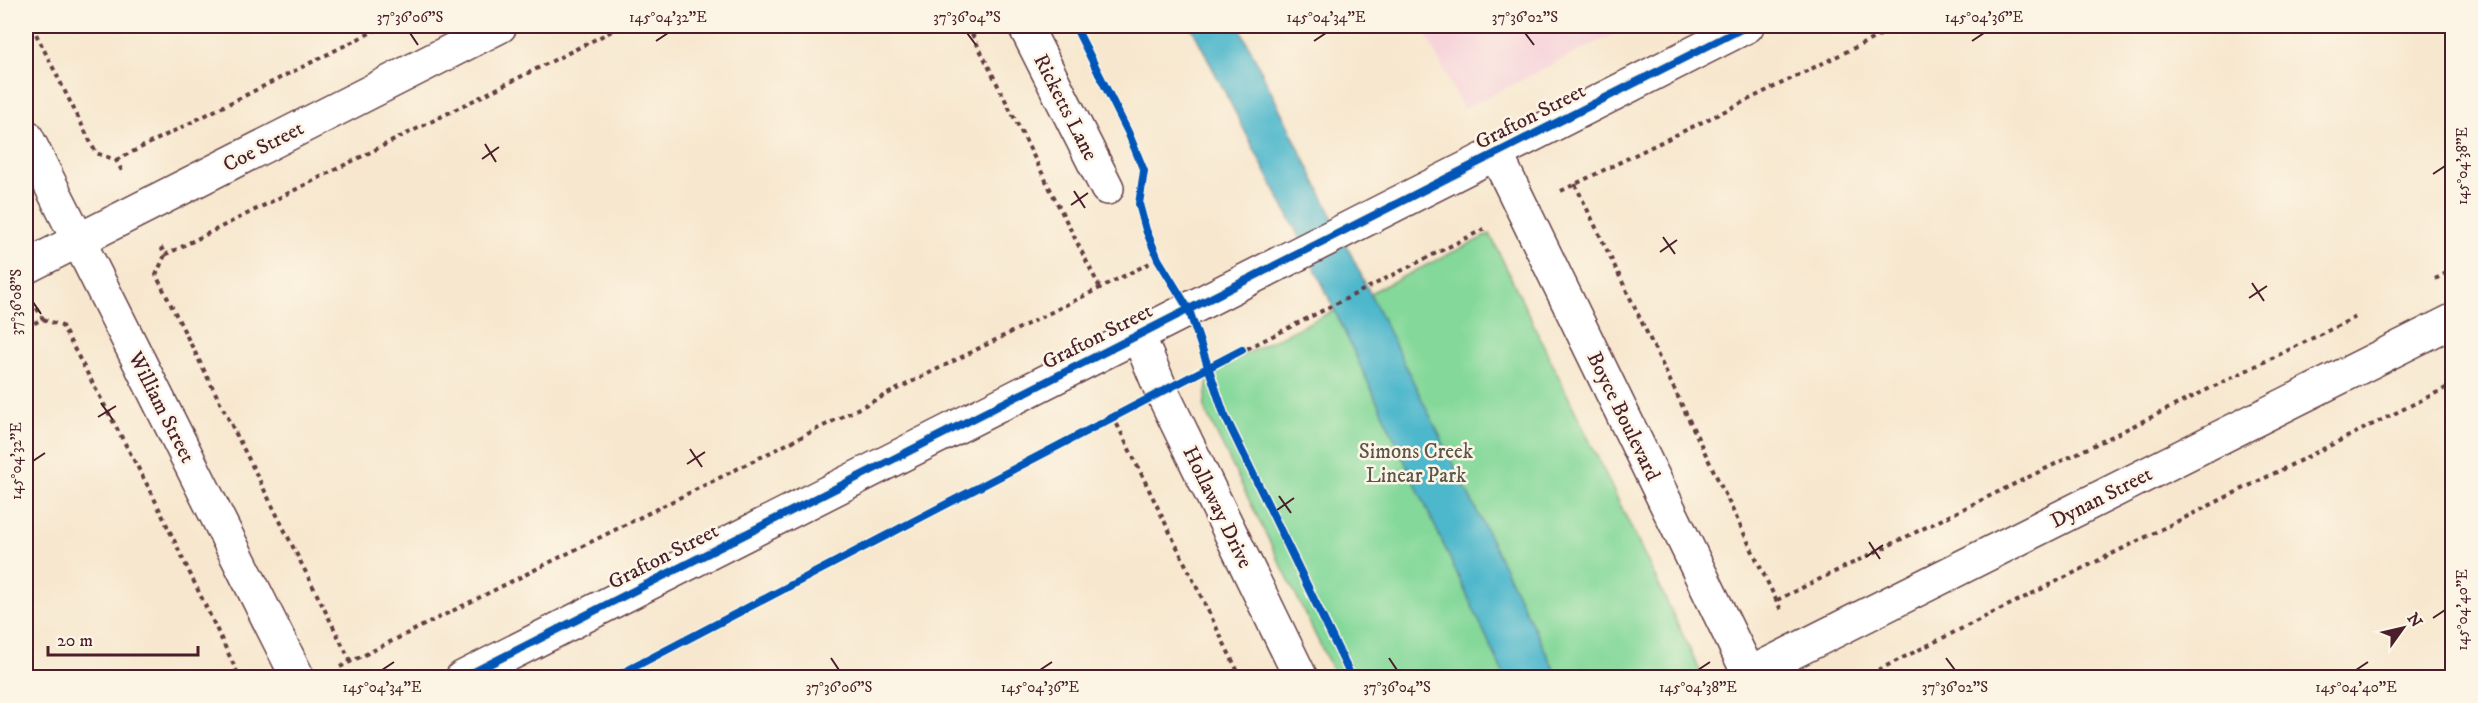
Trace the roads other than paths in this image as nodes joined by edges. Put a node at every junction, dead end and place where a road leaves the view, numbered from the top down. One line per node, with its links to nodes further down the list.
1 (500, 26): 7 (street, Coe Street)
2 (1025, 26): 6 (street, Ricketts Lane)
3 (1747, 26): 5 (street, Grafton Street)
4 (26, 136): 7 (street, William Street)
5 (1496, 154): 10 (street, Grafton Street); 11 (street, Boyce Boulevard)
6 (1107, 188)
7 (77, 240): 8 (street, Coe Street); 12 (street, William Street)
8 (26, 267)
9 (2452, 321): 11 (street, Dynan Street)
10 (1138, 335): 13 (street, Grafton Street); 14 (street, Hollaway Drive)
11 (1750, 676)
12 (298, 678)
13 (462, 678)
14 (1301, 678)

